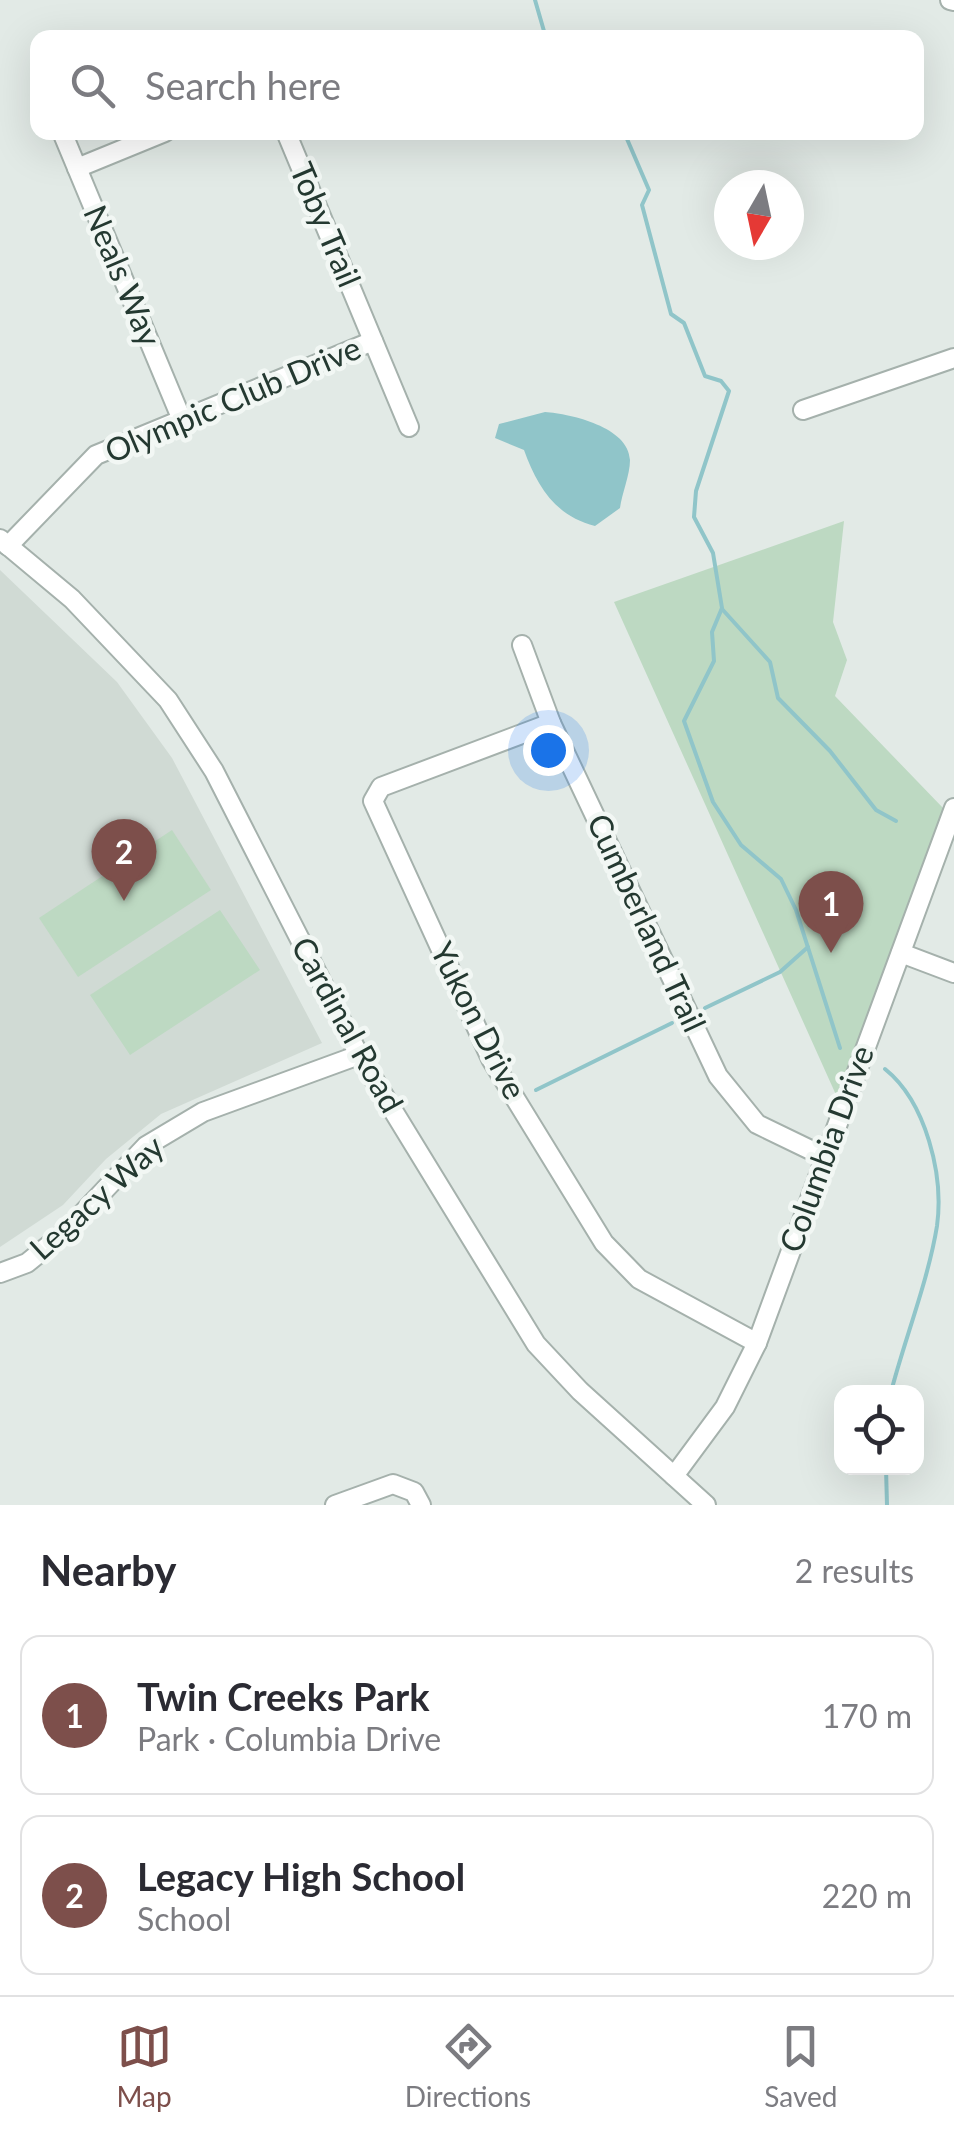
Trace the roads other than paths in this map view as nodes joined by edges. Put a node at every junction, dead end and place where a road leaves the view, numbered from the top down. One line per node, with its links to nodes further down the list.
1 (65, 140): 4 (street, Neals Way)
2 (145, 140): 4 (street)
3 (289, 140): 5 (street, Toby Trail)
4 (77, 168): 8 (street, Neals Way)
5 (374, 341): 8 (street, Olympic Club Drive); 9 (street, Toby Trail)
6 (954, 358): 7 (street)
7 (803, 410)
8 (182, 420): 10 (street, Olympic Club Drive)
9 (409, 428)
10 (4, 542): 16 (street, Cardinal Road)
11 (522, 645): 12 (street, Cumberland Trail)
12 (550, 723): 17 (street, Cumberland Trail); 19 (street, Yukon Drive)
13 (954, 808): 14 (street, Columbia Drive)
14 (902, 953): 15 (street); 17 (street, Columbia Drive)
15 (954, 973)
16 (359, 1054): 18 (street, Legacy Way); 20 (street, Cardinal Road)
17 (823, 1156): 19 (street, Columbia Drive)
18 (0, 1273)
19 (757, 1342): 20 (street, Columbia Drive)
20 (674, 1476): 23 (street, Cardinal Road)
21 (336, 1505): 22 (street)
22 (421, 1505)
23 (706, 1505)

